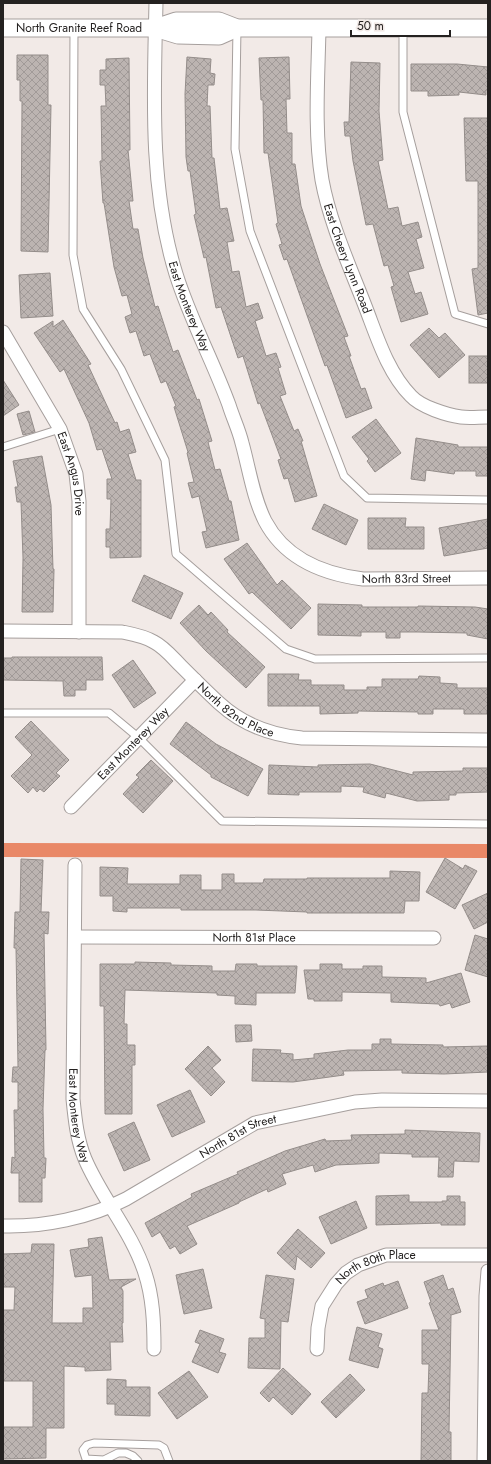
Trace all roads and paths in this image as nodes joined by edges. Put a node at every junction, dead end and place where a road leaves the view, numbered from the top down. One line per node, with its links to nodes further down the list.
1 (156, 3): 4 (street, East Monterey Way)
2 (3, 28): 3 (street, North Granite Reef Road)
3 (74, 28): 4 (street, North Granite Reef Road); 20 (lane)
4 (155, 28): 5 (street, North Granite Reef Road); 16 (street, East Monterey Way)
5 (237, 28): 8 (street, North Granite Reef Road); 15 (lane)
6 (403, 28): 7 (street, North Granite Reef Road); 8 (street, North Granite Reef Road); 9 (lane)
7 (488, 28)
8 (319, 29): 12 (street, East Cheery Lynn Road)
9 (488, 324)
10 (3, 332): 11 (street, East Angus Drive)
11 (6, 347): 13 (street, East Angus Drive)
12 (488, 417)
13 (60, 429): 14 (lane); 19 (street, East Angus Drive)
14 (3, 447)
15 (488, 500)
16 (326, 572): 17 (street, North 83rd Street)
17 (488, 578)
18 (3, 631): 19 (street, North 82nd Place)
19 (79, 632): 21 (street, North 82nd Place)
20 (488, 658)
21 (194, 680): 23 (street, East Monterey Way); 24 (street, North 82nd Place)
22 (3, 713): 23 (lane)
23 (139, 738): 25 (street, East Monterey Way); 26 (lane)
24 (488, 740)
25 (71, 807)
26 (488, 824)
27 (75, 865): 28 (street, East Monterey Way)
28 (75, 937): 29 (street, North 81st Place); 31 (street, East Monterey Way)
29 (434, 938)
30 (488, 1101): 31 (street, North 81st Street)
31 (111, 1207): 32 (street, North 81st Street); 35 (street, East Monterey Way)
32 (3, 1226)
33 (488, 1255): 36 (street, North 80th Place)
34 (488, 1271): 40 (street)
35 (154, 1349)
36 (317, 1349)
37 (111, 1459): 38 (lane); 39 (lane)
38 (138, 1461)
39 (168, 1461)
40 (484, 1461)

